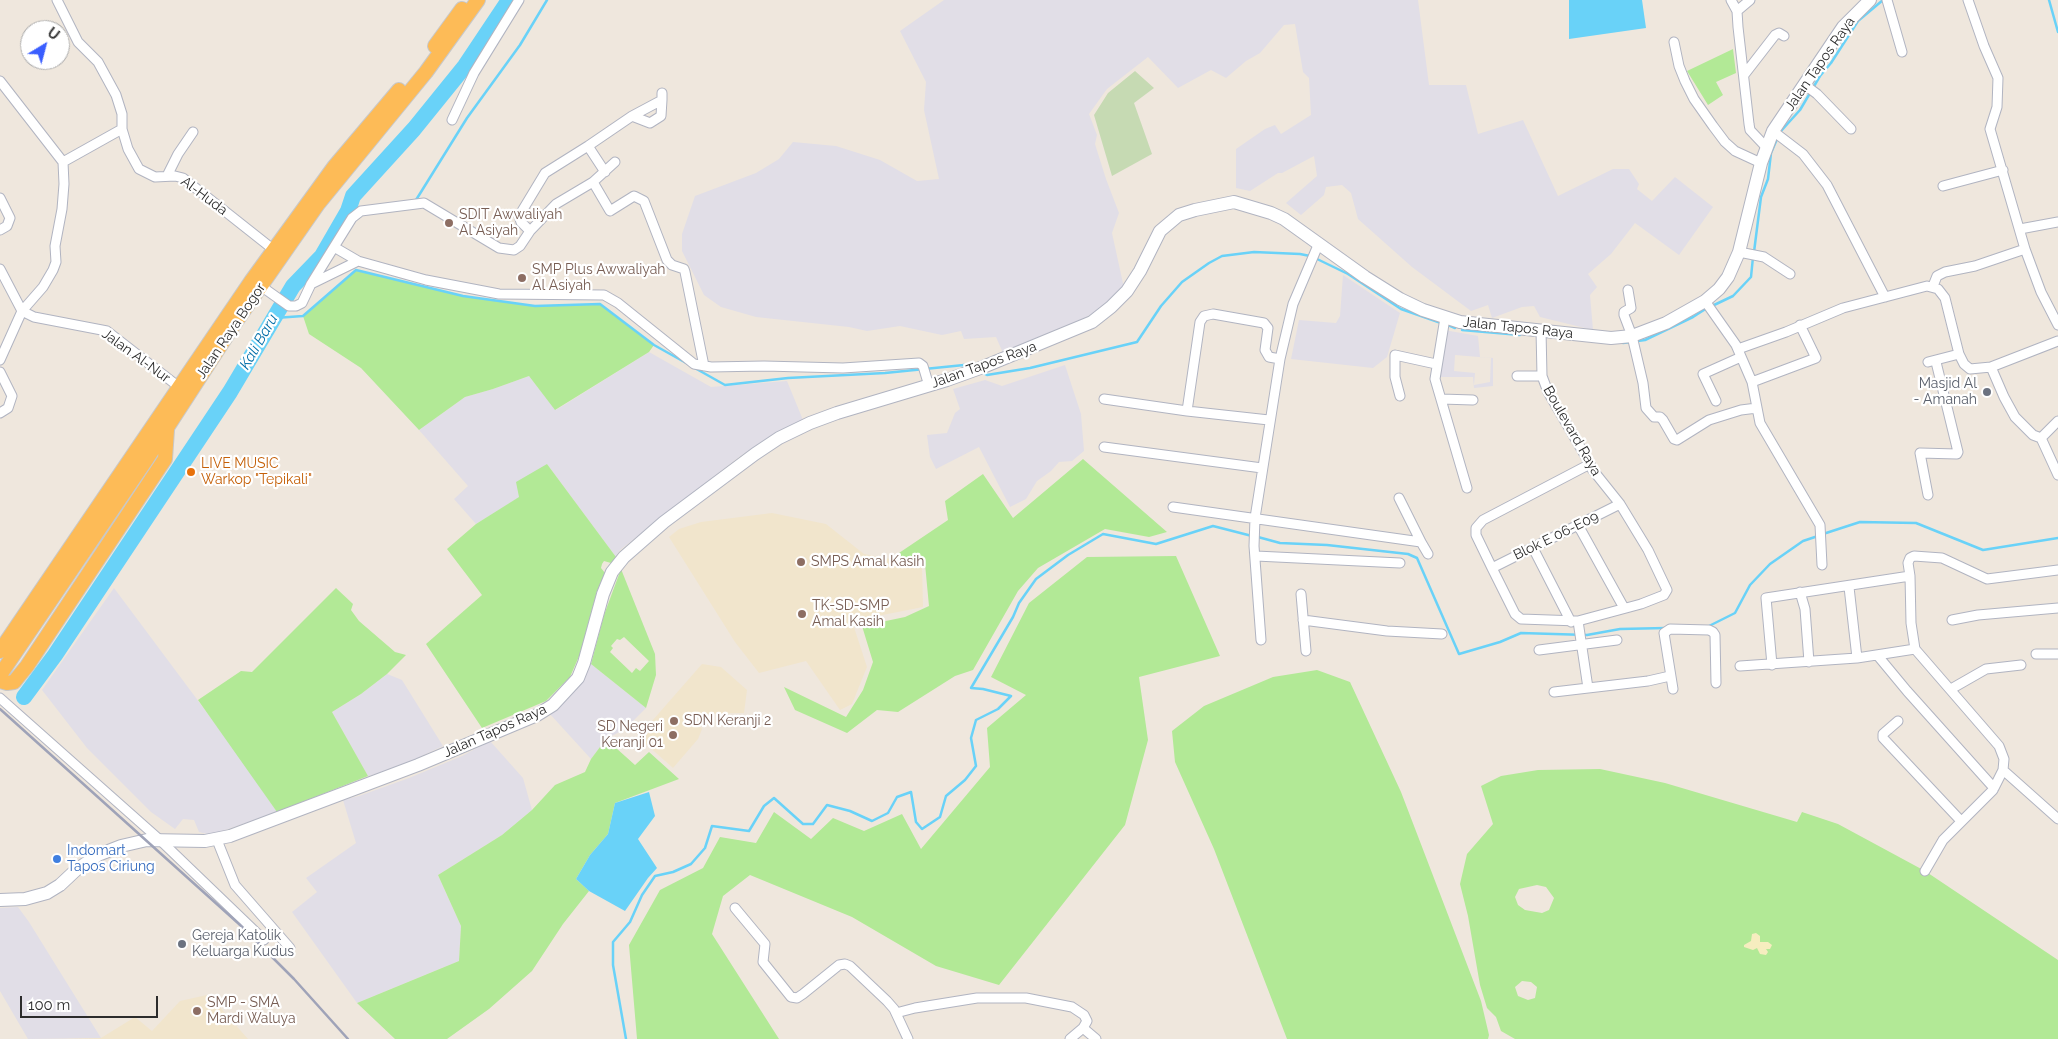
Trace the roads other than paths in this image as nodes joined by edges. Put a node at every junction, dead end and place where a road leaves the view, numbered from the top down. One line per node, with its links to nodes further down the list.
1 (57, 0): 19 (street, Al-Huda)
2 (467, 0): 41 (highway, Jalan Raya Bogor)
3 (478, 0): 46 (highway, Jalan Raya Bogor)
4 (519, 0): 18 (street)
5 (1731, 0): 10 (street)
6 (1750, 0): 10 (street)
7 (1870, 0): 16 (main road, Jalan Tapos Raya)
8 (1968, 0): 28 (street)
9 (1887, 1): 13 (street)
10 (1737, 11): 14 (street)
11 (1784, 36): 14 (street)
12 (1674, 42): 27 (street)
13 (1902, 52)
14 (1744, 75): 24 (street)
15 (0, 81): 25 (street)
16 (1806, 86): 20 (street); 21 (main road, Jalan Tapos Raya)
17 (632, 116): 17 (street); 23 (street)
18 (452, 120)
19 (122, 129): 25 (street); 30 (street, Al-Huda)
20 (1851, 129)
21 (1773, 131): 24 (main road, Jalan Tapos Raya); 50 (street)
22 (193, 132): 30 (street)
23 (588, 146): 29 (street); 37 (street)
24 (1766, 147): 27 (main road, Jalan Tapos Raya)
25 (63, 162): 52 (street)
26 (615, 162): 29 (street)
27 (1761, 163): 42 (main road, Jalan Tapos Raya)
28 (2003, 170): 32 (street); 35 (street)
29 (605, 172): 31 (street)
30 (167, 176): 41 (street, Al-Huda)
31 (593, 182): 37 (street); 64 (street)
32 (1943, 186)
33 (0, 198): 36 (street)
34 (2058, 222): 35 (street)
35 (2020, 229): 40 (street)
36 (0, 230)
37 (530, 231): 38 (street)
38 (334, 247): 43 (street); 47 (street)
39 (1316, 248): 53 (main road, Jalan Tapos Raya); 61 (street); 67 (main road, Jalan Tapos Raya)
40 (2025, 249): 48 (street); 55 (street)
41 (274, 250): 46 (highway, Jalan Raya Bogor)
42 (1744, 253): 45 (street); 51 (main road, Jalan Tapos Raya)
43 (358, 261): 47 (street); 64 (street)
44 (0, 269): 52 (street)
45 (1790, 274)
46 (256, 283): 47 (street); 71 (highway, Jalan Raya Bogor)
47 (311, 284)
48 (1933, 286): 50 (street); 60 (street)
49 (1628, 290): 57 (street)
50 (1885, 297): 54 (street)
51 (1706, 303): 57 (main road, Jalan Tapos Raya); 59 (street)
52 (22, 311): 62 (street); 71 (street, Jalan Al-Nur)
53 (1443, 324): 56 (main road, Jalan Tapos Raya); 63 (street)
54 (1800, 325): 59 (street); 70 (street)
55 (2058, 325)
56 (1541, 334): 57 (main road, Jalan Tapos Raya); 69 (street)
57 (1633, 341): 77 (street)
58 (2058, 341): 65 (street)
59 (1740, 353): 70 (street); 76 (street)
60 (1959, 354): 65 (street); 91 (street)
61 (1280, 359): 78 (street); 80 (street)
62 (0, 360)
63 (1436, 364): 72 (street); 74 (street)
64 (704, 366): 67 (street)
65 (1991, 367): 84 (street)
66 (0, 372): 79 (street)
67 (926, 376): 146 (main road, Jalan Tapos Raya)
68 (1517, 376): 69 (street, Boulevard Raya)
69 (1542, 376): 87 (street, Boulevard Raya)
70 (1752, 382): 77 (street)
71 (178, 396): 82 (highway, Jalan Raya Bogor); 83 (highway, Jalan Raya Bogor)
72 (1400, 396)
73 (1104, 398): 78 (street)
74 (1441, 399): 75 (street); 90 (street)
75 (1473, 400)
76 (1716, 401)
77 (1757, 408): 102 (street)
78 (1187, 411): 80 (street)
79 (0, 413)
80 (1269, 420): 88 (street)
81 (2058, 421): 84 (street)
82 (168, 427): 86 (highway, Jalan Raya Bogor); 133 (highway)
83 (152, 429): 86 (highway, Jalan Raya Bogor); 115 (highway)
84 (2041, 438): 89 (street)
85 (1104, 447): 88 (street)
86 (141, 456): 121 (highway, Jalan Raya Bogor); 131 (highway, Jalan Raya Bogor)
87 (1590, 464): 93 (street, Boulevard Raya); 103 (street)
88 (1262, 468): 95 (street)
89 (2058, 475)
90 (1467, 488)
91 (1928, 494)
92 (1398, 498): 97 (street)
93 (1620, 504): 96 (street, Blok E 06-E09); 109 (street, Boulevard Raya)
94 (1172, 507): 95 (street)
95 (1255, 522): 97 (street); 100 (street)
96 (1578, 525): 98 (street, Blok E 06-E09); 109 (street)
97 (1421, 542): 99 (street)
98 (1533, 548): 103 (street, Blok E 06-E09); 113 (street)
99 (1428, 554)
100 (1256, 556): 101 (street); 116 (street)
101 (1400, 563)
102 (1822, 565)
103 (1492, 568): 113 (street)
104 (2058, 570): 105 (street)
105 (1910, 576): 106 (street); 119 (street)
106 (1849, 587): 107 (street); 126 (street)
107 (1800, 592): 127 (street); 128 (street)
108 (1301, 594): 111 (street)
109 (1624, 608): 113 (street)
110 (2058, 608): 112 (street)
111 (1303, 620): 114 (street); 122 (street)
112 (1952, 620)
113 (1576, 623): 118 (street)
114 (1442, 634)
115 (0, 636)
116 (1261, 640)
117 (1617, 640): 118 (street)
118 (1580, 641): 120 (street); 135 (street)
119 (1915, 648): 125 (street); 137 (street)
120 (1539, 650)
121 (0, 651)
122 (1306, 651)
123 (2036, 654): 124 (street)
124 (2058, 654)
125 (1878, 656): 126 (street); 142 (street)
126 (1856, 658): 127 (street)
127 (1809, 662): 128 (street)
128 (1772, 665): 130 (street)
129 (2021, 665): 137 (street)
130 (1740, 666)
131 (0, 675)
132 (1670, 676): 134 (street); 135 (street); 136 (street)
133 (0, 681)
134 (1716, 683)
135 (1588, 688): 138 (street)
136 (1673, 689)
137 (1951, 689): 141 (street)
138 (1554, 692)
139 (0, 698): 145 (street)
140 (1898, 721): 144 (street)
141 (2003, 770): 142 (street); 143 (street)
142 (1994, 788): 144 (street)
143 (2057, 817)
144 (1960, 821): 147 (street)
145 (160, 840): 146 (main road, Jalan Tapos Raya); 148 (main road, Jalan Tapos Raya); 150 (street)
146 (217, 840): 151 (street)
147 (1925, 871)
148 (0, 900)
149 (735, 908): 152 (street)
150 (264, 940)
151 (290, 948)
152 (896, 1013): 153 (street); 154 (street)
153 (1083, 1028): 155 (street); 156 (street)
154 (908, 1039)
155 (1070, 1039)
156 (1096, 1039)

